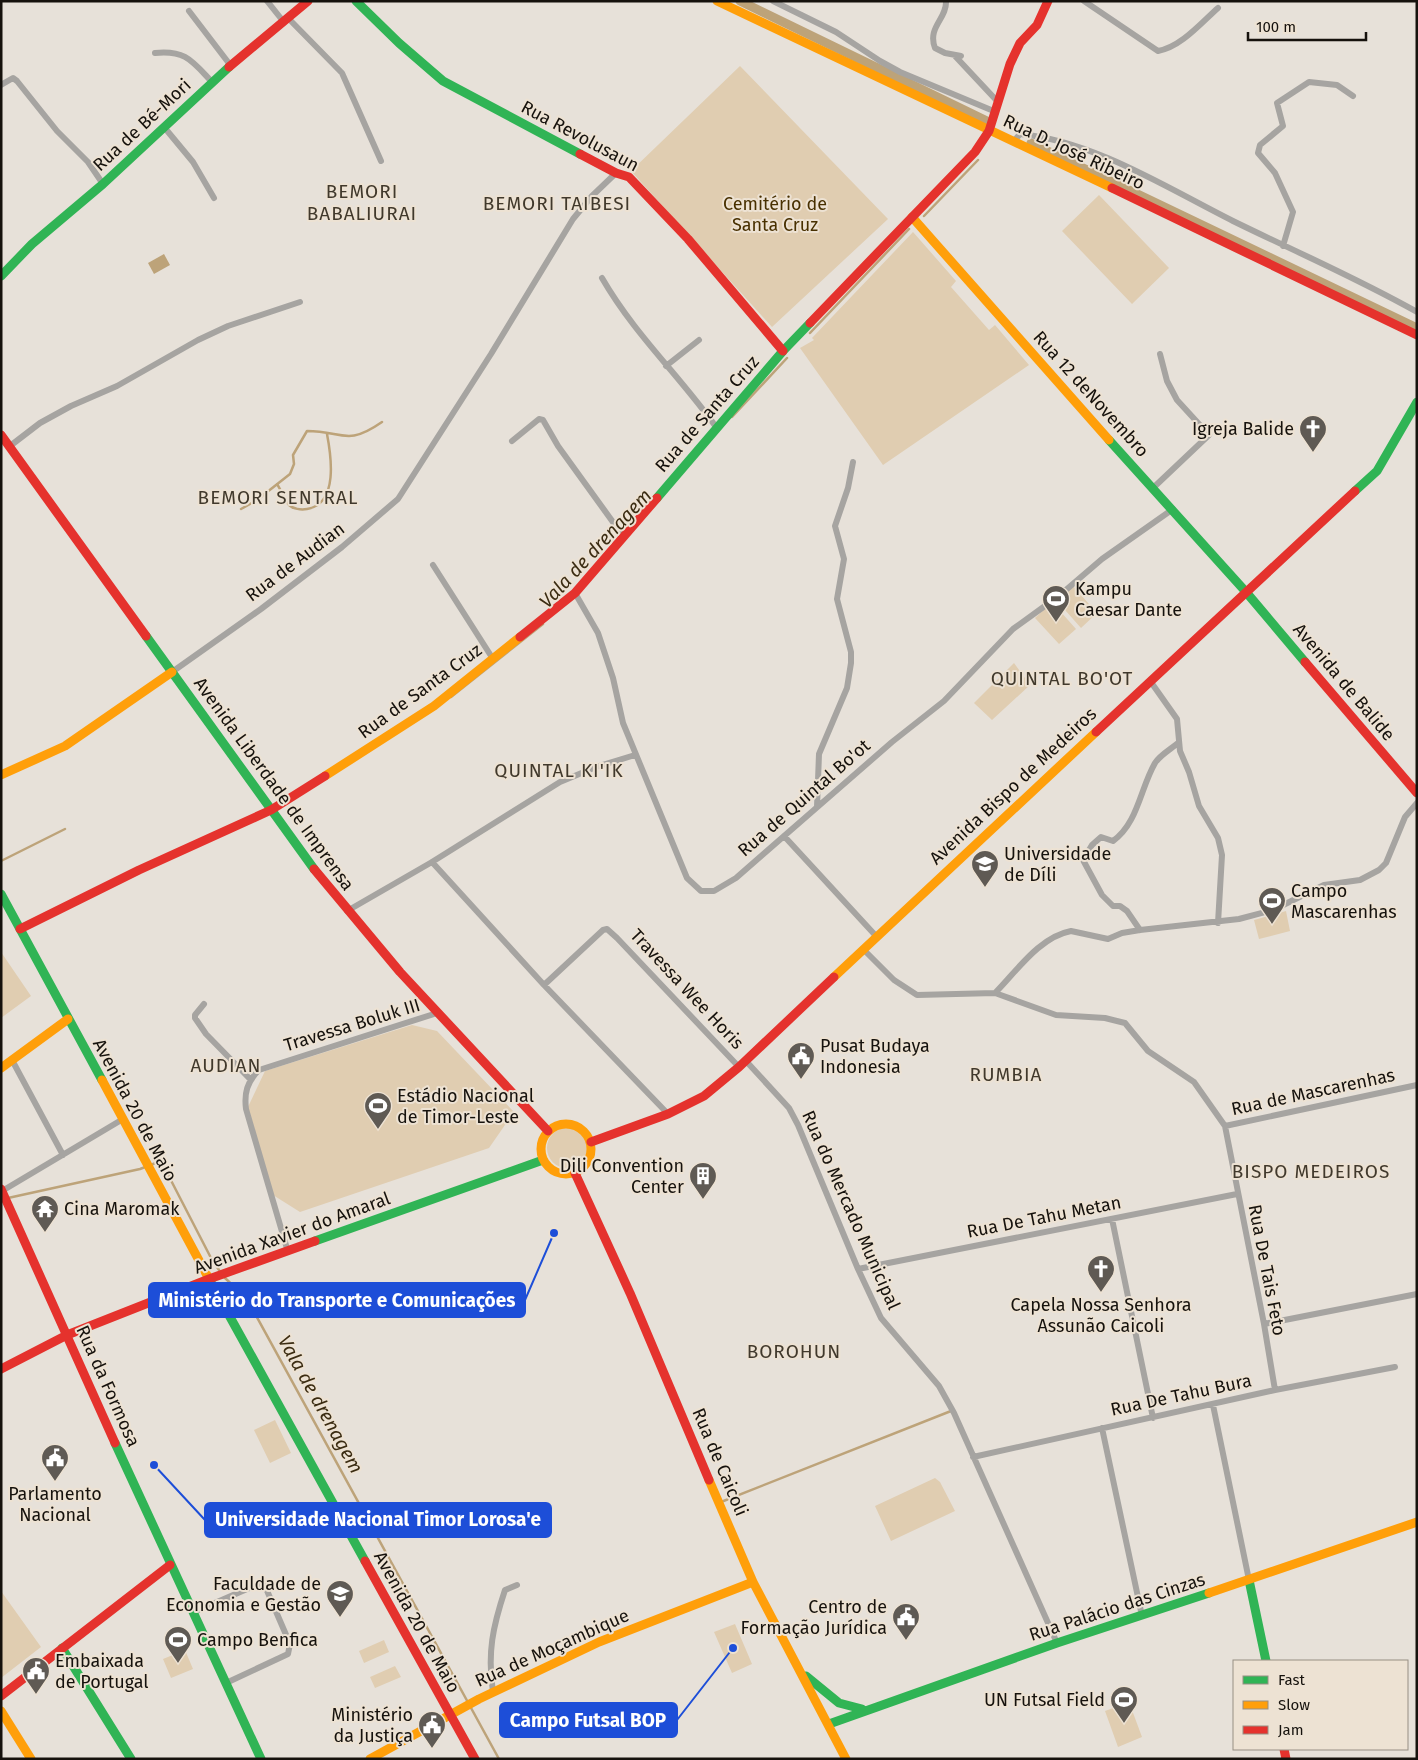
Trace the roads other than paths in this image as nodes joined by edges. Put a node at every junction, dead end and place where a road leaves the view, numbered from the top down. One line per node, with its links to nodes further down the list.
1 (266, 1): 11 (street)
2 (308, 1): 11 (street, Rua de Bé-Mori)
3 (356, 1): 23 (street, Rua Revolusaun)
4 (717, 1): 20 (street, Rua D. José Ribeiro)
5 (773, 1): 18 (street)
6 (946, 1): 17 (street)
7 (1048, 1): 17 (street, Rua de Santa Cruz)
8 (1084, 1): 9 (street)
9 (1218, 8)
10 (189, 11): 13 (street)
11 (286, 20): 13 (street, Rua de Bé-Mori); 22 (street)
12 (155, 53): 14 (street)
13 (230, 66): 14 (street, Rua de Bé-Mori)
14 (212, 82): 19 (street, Rua de Bé-Mori)
15 (1, 85): 24 (street)
16 (1353, 96): 27 (street)
17 (998, 102): 18 (street, Rua de Santa Cruz)
18 (996, 112): 20 (street, Rua de Santa Cruz)
19 (164, 127): 24 (street, Rua de Bé-Mori); 25 (street)
20 (989, 131): 21 (street, Rua D. José Ribeiro); 26 (street, Rua de Santa Cruz)
21 (1014, 141): 27 (street); 32 (street, Rua D. José Ribeiro)
22 (381, 161)
23 (616, 173): 34 (street, Rua Revolusaun); 50 (street, Rua de Audian)
24 (103, 184): 28 (street, Rua de Bé-Mori)
25 (214, 198)
26 (912, 217): 34 (street, Rua de Santa Cruz); 43 (street, Rua 12 deNovembro)
27 (1283, 246): 31 (street)
28 (1, 276)
29 (602, 278): 36 (street)
30 (300, 302): 41 (street)
31 (1417, 312)
32 (1417, 335)
33 (699, 340): 36 (street)
34 (783, 351): 38 (street, Rua de Santa Cruz)
35 (1160, 354): 43 (street)
36 (666, 366): 38 (street)
37 (1417, 402): 47 (street, Avenida Bispo de Medeiros)
38 (716, 427): 45 (street, Rua de Santa Cruz)
39 (1, 435): 41 (street, Avenida Liberdade de Imprensa)
40 (512, 441): 45 (street)
41 (10, 446): 50 (street, Avenida Liberdade de Imprensa)
42 (853, 462): 57 (street)
43 (1153, 488): 44 (street, Rua 12 deNovembro)
44 (1173, 509): 47 (street, Rua 12 deNovembro); 57 (street, Rua de Quintal Bo'ot)
45 (623, 536): 48 (street, Rua de Santa Cruz)
46 (433, 565): 49 (street)
47 (1246, 592): 55 (street, Avenida de Balide); 66 (street, Avenida Bispo de Medeiros)
48 (576, 596): 49 (street, Rua de Santa Cruz); 53 (street, Rua de Quintal Bo'ot)
49 (493, 659): 58 (street, Rua de Santa Cruz)
50 (172, 672): 54 (street, Rua de Audian); 58 (street, Avenida Liberdade de Imprensa)
51 (1153, 685): 52 (street)
52 (1178, 743): 63 (street); 65 (street)
53 (635, 755): 59 (street, Rua de Quintal Bo'ot); 60 (street)
54 (1, 775)
55 (1417, 793)
56 (1417, 803): 63 (street)
57 (817, 807): 59 (street, Rua de Quintal Bo'ot)
58 (271, 810): 62 (street, Avenida Liberdade de Imprensa); 64 (street, Rua de Santa Cruz)
59 (784, 836): 66 (street)
60 (432, 862): 62 (street); 68 (street)
61 (1, 894): 64 (street, Avenida 20 de Maio)
62 (347, 911): 71 (street, Avenida Liberdade de Imprensa)
63 (1218, 923): 65 (street)
64 (20, 929): 72 (street, Avenida 20 de Maio)
65 (1140, 930): 69 (street)
66 (876, 936): 67 (street, Avenida Bispo de Medeiros)
67 (863, 949): 69 (street, Rua de Mascarenhas); 74 (street, Avenida Bispo de Medeiros)
68 (544, 985): 74 (street, Travessa Wee Horis); 78 (street)
69 (995, 993): 80 (street, Rua de Mascarenhas)
70 (204, 1004): 76 (street)
71 (437, 1013): 76 (street, Travessa Boluk III); 81 (street, Avenida Liberdade de Imprensa)
72 (68, 1019): 73 (street); 79 (street, Avenida 20 de Maio)
73 (12, 1060): 75 (street); 83 (street)
74 (743, 1064): 78 (street, Avenida Bispo de Medeiros); 90 (street, Rua do Mercado Municipal)
75 (1, 1068)
76 (250, 1079): 89 (street)
77 (1417, 1085): 80 (street, Rua de Mascarenhas)
78 (668, 1114): 82 (street, Avenida Bispo de Medeiros)
79 (123, 1119): 83 (street); 91 (street, Avenida 20 de Maio)
80 (1225, 1126): 87 (street, Rua De Tais Feto)
81 (548, 1131): 82 (street); 84 (street)
82 (591, 1142): 85 (street)
83 (63, 1155): 86 (street)
84 (543, 1160): 85 (street); 89 (street, Avenida Xavier do Amaral)
85 (575, 1173): 105 (street, Rua de Caicoli)
86 (2, 1190): 94 (street, Rua da Formosa)
87 (1237, 1194): 88 (street, Rua De Tahu Metan); 93 (street, Rua De Tais Feto)
88 (1112, 1219): 90 (street, Rua De Tahu Metan); 99 (street)
89 (288, 1252): 91 (street, Avenida Xavier do Amaral)
90 (858, 1269): 101 (street, Rua do Mercado Municipal)
91 (209, 1279): 94 (street, Avenida Xavier do Amaral); 118 (street, Avenida 20 de Maio)
92 (1417, 1294): 93 (street)
93 (1264, 1324): 97 (street, Rua De Tais Feto)
94 (67, 1335): 96 (street, Avenida Xavier do Amaral); 103 (street, Rua da Formosa)
95 (1395, 1367): 97 (street, Rua De Tahu Bura)
96 (1, 1369)
97 (1275, 1390): 98 (street, Rua De Tahu Bura)
98 (1213, 1405): 99 (street, Rua De Tahu Bura); 104 (street)
99 (1153, 1418): 100 (street, Rua De Tahu Bura)
100 (1102, 1428): 101 (street, Rua De Tahu Bura); 108 (street)
101 (973, 1456): 109 (street, Rua do Mercado Municipal)
102 (1417, 1522): 104 (street, Rua Palácio das Cinzas)
103 (170, 1565): 107 (street, Rua da Formosa); 110 (street)
104 (1249, 1580): 108 (street, Rua Palácio das Cinzas); 111 (street)
105 (754, 1582): 112 (street, Rua de Caicoli); 114 (street, Rua de Moçambique)
106 (517, 1585): 114 (street)
107 (194, 1612): 113 (street, Rua da Formosa); 113 (street)
108 (1142, 1616): 109 (street, Rua Palácio das Cinzas)
109 (1057, 1643): 116 (street, Rua Palácio das Cinzas)
110 (62, 1648): 115 (street); 121 (street)
111 (1266, 1660)
112 (801, 1670): 116 (street); 119 (street, Rua de Caicoli)
113 (226, 1683): 122 (street, Rua da Formosa)
114 (493, 1692): 118 (street, Rua de Moçambique)
115 (1, 1696)
116 (867, 1709): 119 (street, Rua Palácio das Cinzas)
117 (1, 1711): 120 (street)
118 (449, 1715): 123 (street, Rua de Moçambique); 124 (street, Avenida 20 de Maio)
119 (829, 1724): 125 (street, Rua de Caicoli)
120 (30, 1759)
121 (130, 1759)
122 (261, 1759)
123 (370, 1759)
124 (475, 1759)
125 (846, 1759)

